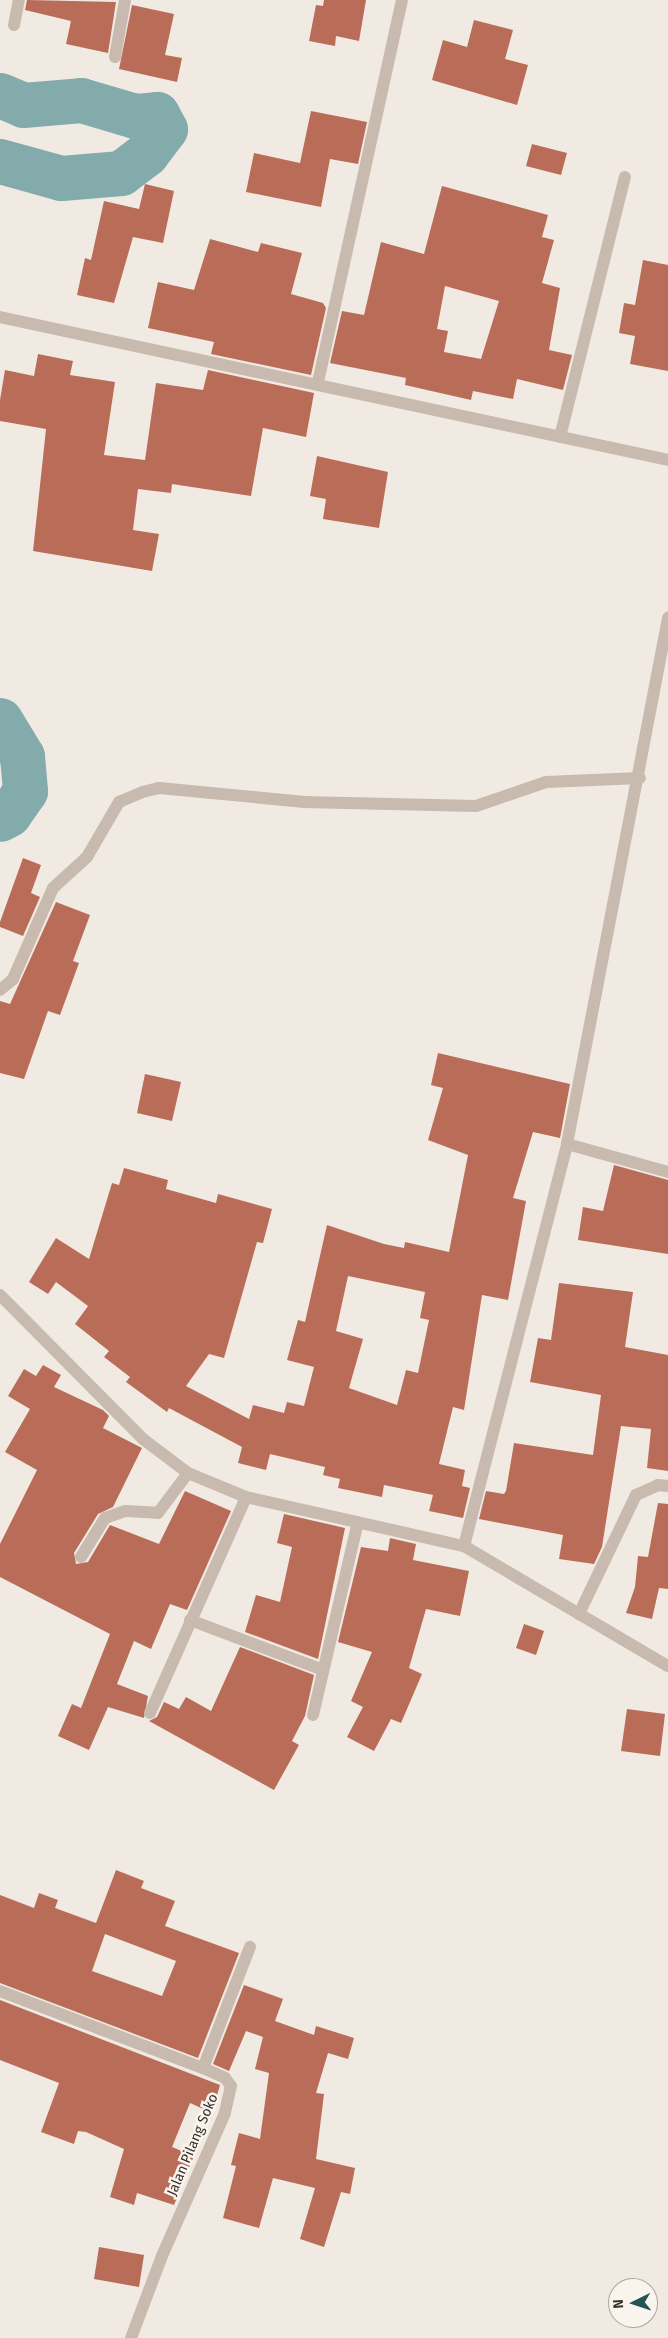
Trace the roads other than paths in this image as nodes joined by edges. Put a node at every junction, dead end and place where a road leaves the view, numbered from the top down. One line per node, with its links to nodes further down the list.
1 (18, 0): 4 (street)
2 (125, 0): 5 (street)
3 (402, 0): 8 (street)
4 (14, 25)
5 (115, 57)
6 (625, 177): 9 (street)
7 (0, 317): 8 (street)
8 (318, 382): 9 (street)
9 (560, 437): 10 (street)
10 (668, 460)
11 (668, 618): 12 (street)
12 (640, 778): 13 (street); 14 (street)
13 (0, 990)
14 (567, 1144): 15 (street); 21 (street)
15 (668, 1172)
16 (0, 1295): 17 (street)
17 (188, 1473): 19 (street); 22 (street)
18 (668, 1486): 23 (street)
19 (246, 1497): 20 (street); 24 (street)
20 (358, 1522): 21 (street); 26 (street)
21 (464, 1546): 23 (street)
22 (81, 1557)
23 (579, 1614): 25 (street)
24 (190, 1620): 26 (street); 27 (street)
25 (668, 1666)
26 (323, 1670): 28 (street)
27 (150, 1713)
28 (313, 1715)
29 (250, 1946): 31 (street)
30 (0, 1991): 31 (street, Jalan Pilang Soko)
31 (203, 2068): 32 (street, Jalan Pilang Soko)
32 (131, 2338)

